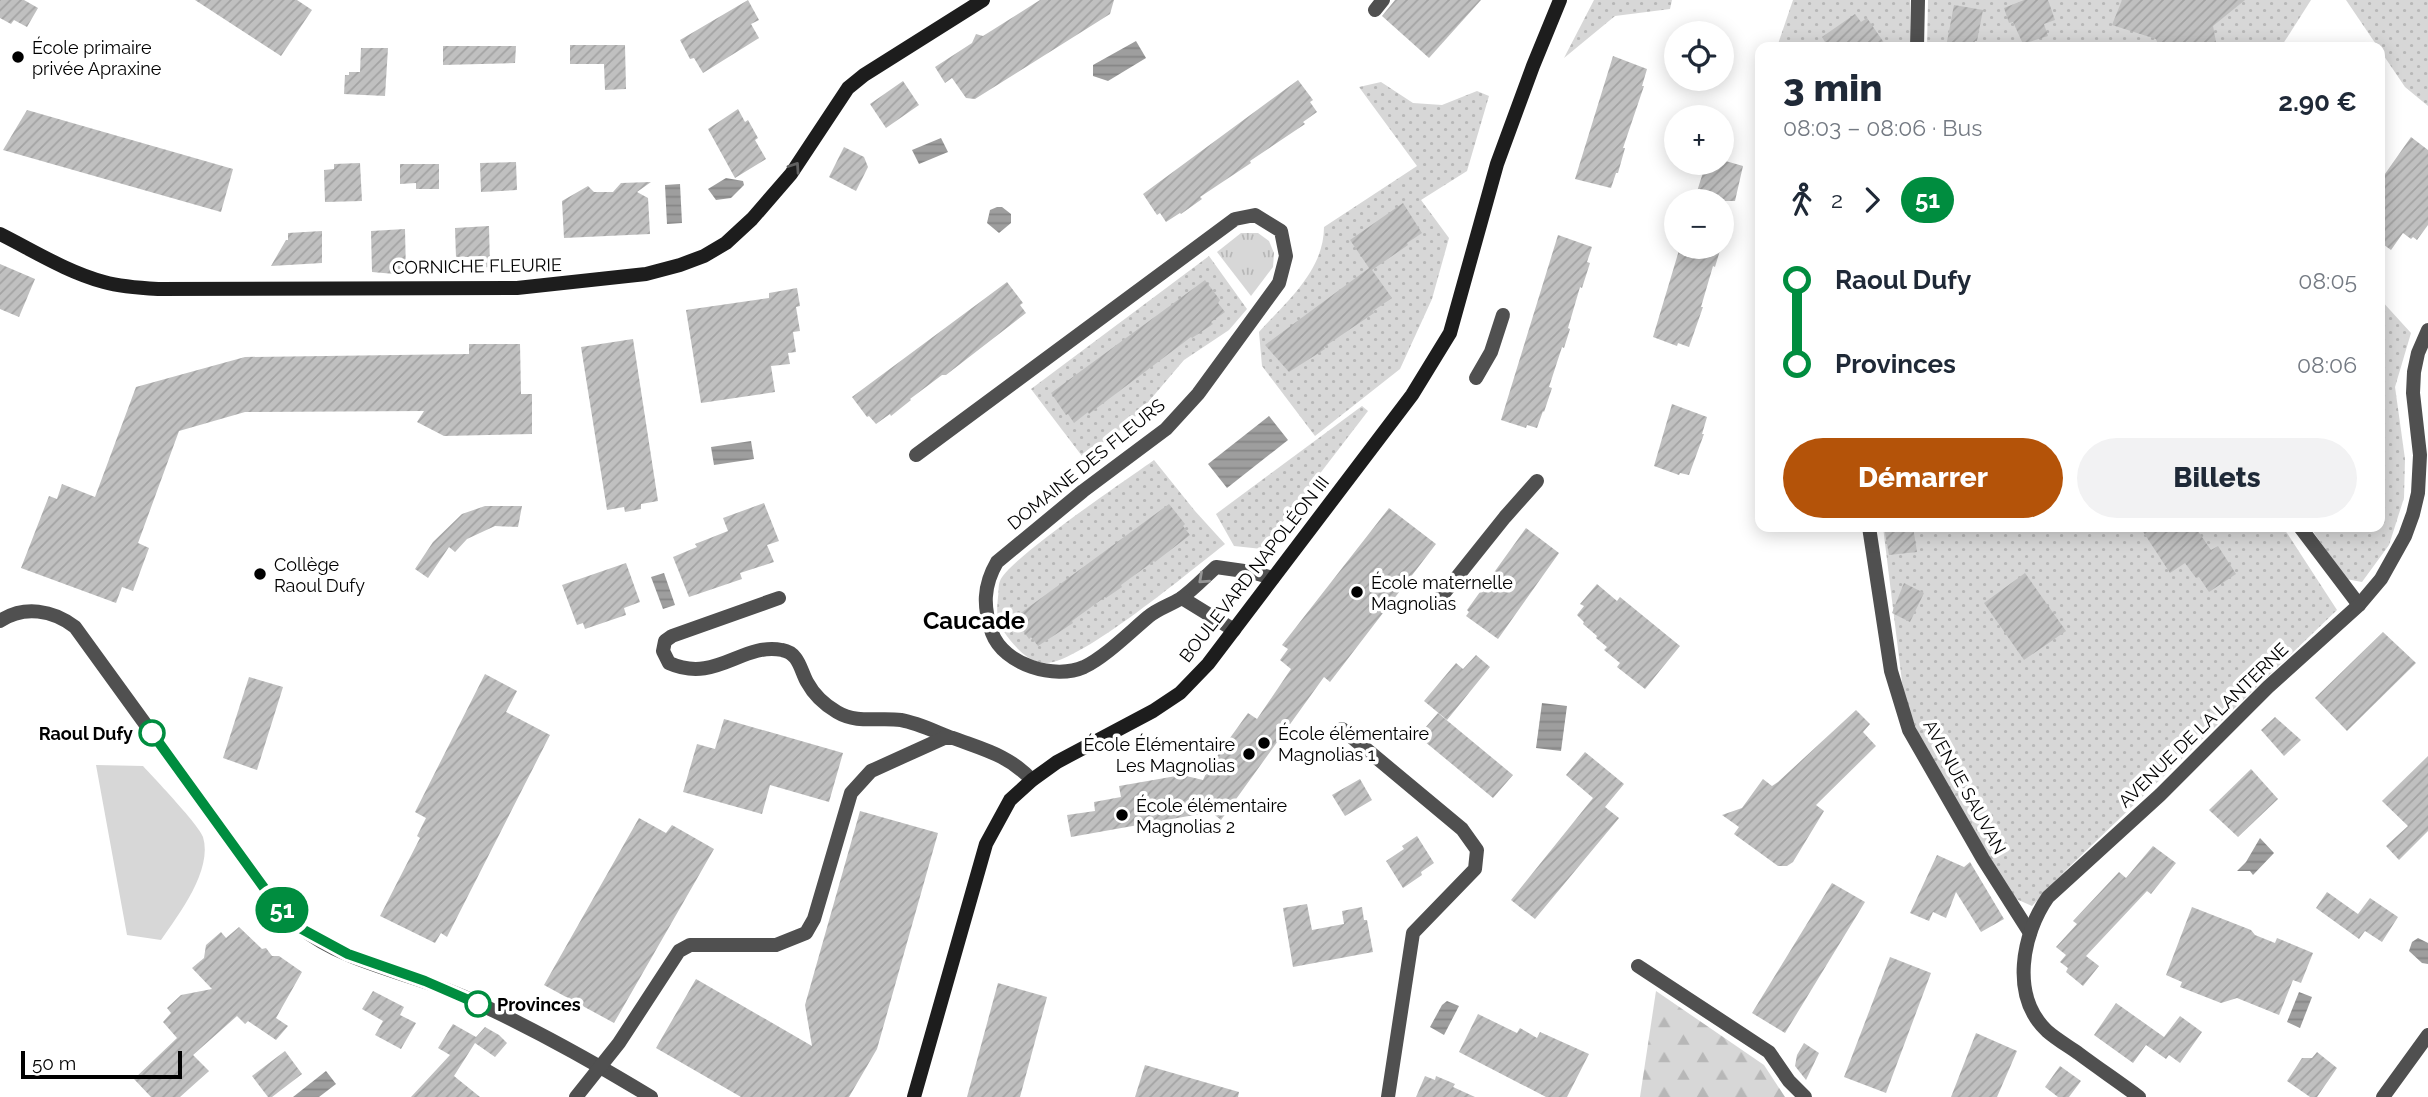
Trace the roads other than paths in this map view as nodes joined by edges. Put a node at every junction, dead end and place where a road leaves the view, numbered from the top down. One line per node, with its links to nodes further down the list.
1 (983, 0): 5 (main road, CORNICHE FLEURIE, one-way to 1)
2 (1560, 0): 13 (main road, BOULEVARD NAPOLÉON III)
3 (1918, 0): 4 (street)
4 (1917, 42)
5 (0, 234)
6 (1503, 315): 8 (street)
7 (2428, 330): 17 (street, AVENUE DE LA LANTERNE)
8 (1476, 378)
9 (916, 455): 15 (street, DOMAINE DES FLEURS)
10 (1537, 481): 16 (street)
11 (1870, 532): 23 (street, AVENUE SAUVAN)
12 (2304, 532): 17 (street)
13 (1273, 578): 15 (street, DOMAINE DES FLEURS, one-way to 15); 19 (main road, BOULEVARD NAPOLÉON III)
14 (779, 598): 21 (street)
15 (1182, 598): 19 (street)
16 (1437, 602)
17 (2358, 605): 23 (street, AVENUE DE LA LANTERNE)
18 (0, 621): 26 (street)
19 (1234, 630): 22 (main road, BOULEVARD NAPOLÉON III)
20 (1342, 729): 30 (street)
21 (953, 738): 22 (street); 26 (street)
22 (1032, 780): 29 (main road, BOULEVARD NAPOLÉON III)
23 (2029, 933): 32 (street, AVENUE DE LA LANTERNE)
24 (1638, 966): 31 (street)
25 (2428, 1035): 33 (street)
26 (601, 1068): 27 (street); 28 (street)
27 (576, 1097)
28 (651, 1097)
29 (914, 1097)
30 (1388, 1097)
31 (1805, 1097)
32 (2139, 1097)
33 (2383, 1097)

